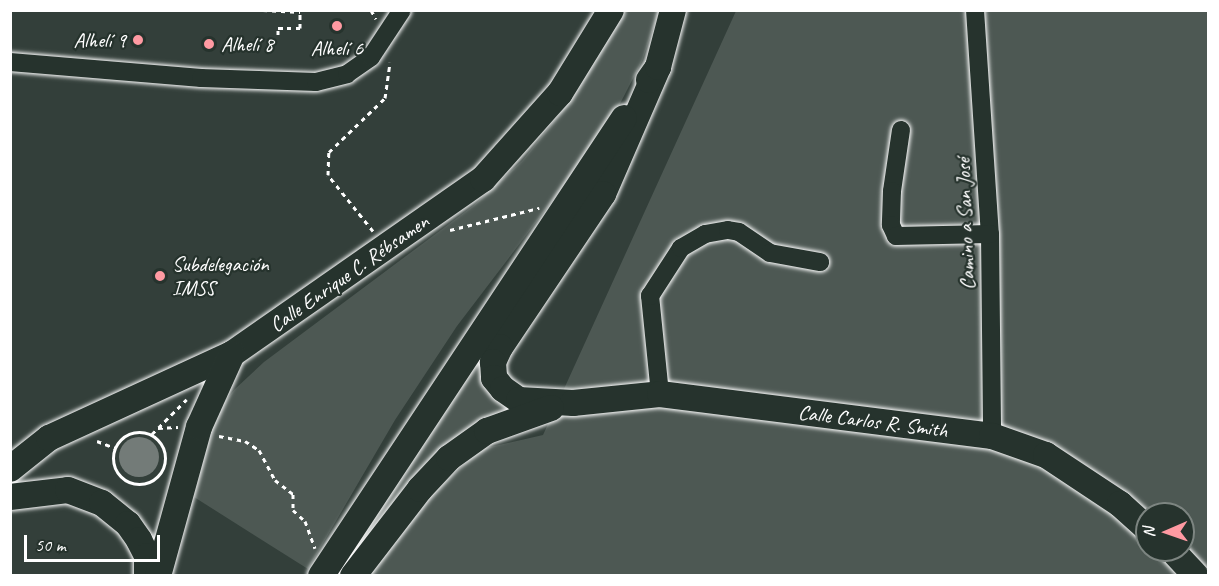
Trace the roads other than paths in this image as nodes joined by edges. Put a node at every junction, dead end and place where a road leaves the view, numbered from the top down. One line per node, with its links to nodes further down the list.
1 (402, 10): 5 (street)
2 (611, 10): 10 (street, Calle Enrique C. Rébsamen)
3 (673, 10): 6 (street)
4 (975, 10): 8 (street, Camino a San José)
5 (10, 62)
6 (658, 67): 12 (street, Calle Carlos R. Smith); 18 (street)
7 (901, 130): 8 (street)
8 (990, 234): 13 (street, Camino a San José)
9 (820, 262): 11 (street)
10 (232, 354): 14 (street, Calle Enrique C. Rébsamen); 20 (street)
11 (660, 394): 12 (street, Calle Carlos R. Smith); 13 (street, Calle Carlos R. Smith)
12 (573, 403): 21 (street, Calle Carlos R. Smith)
13 (992, 436): 16 (street, Calle Carlos R. Smith)
14 (10, 469)
15 (10, 497): 19 (street)
16 (1135, 517)
17 (1183, 562): 22 (street)
18 (322, 574)
19 (147, 576)
20 (158, 576)
21 (353, 576)
22 (1196, 576)

